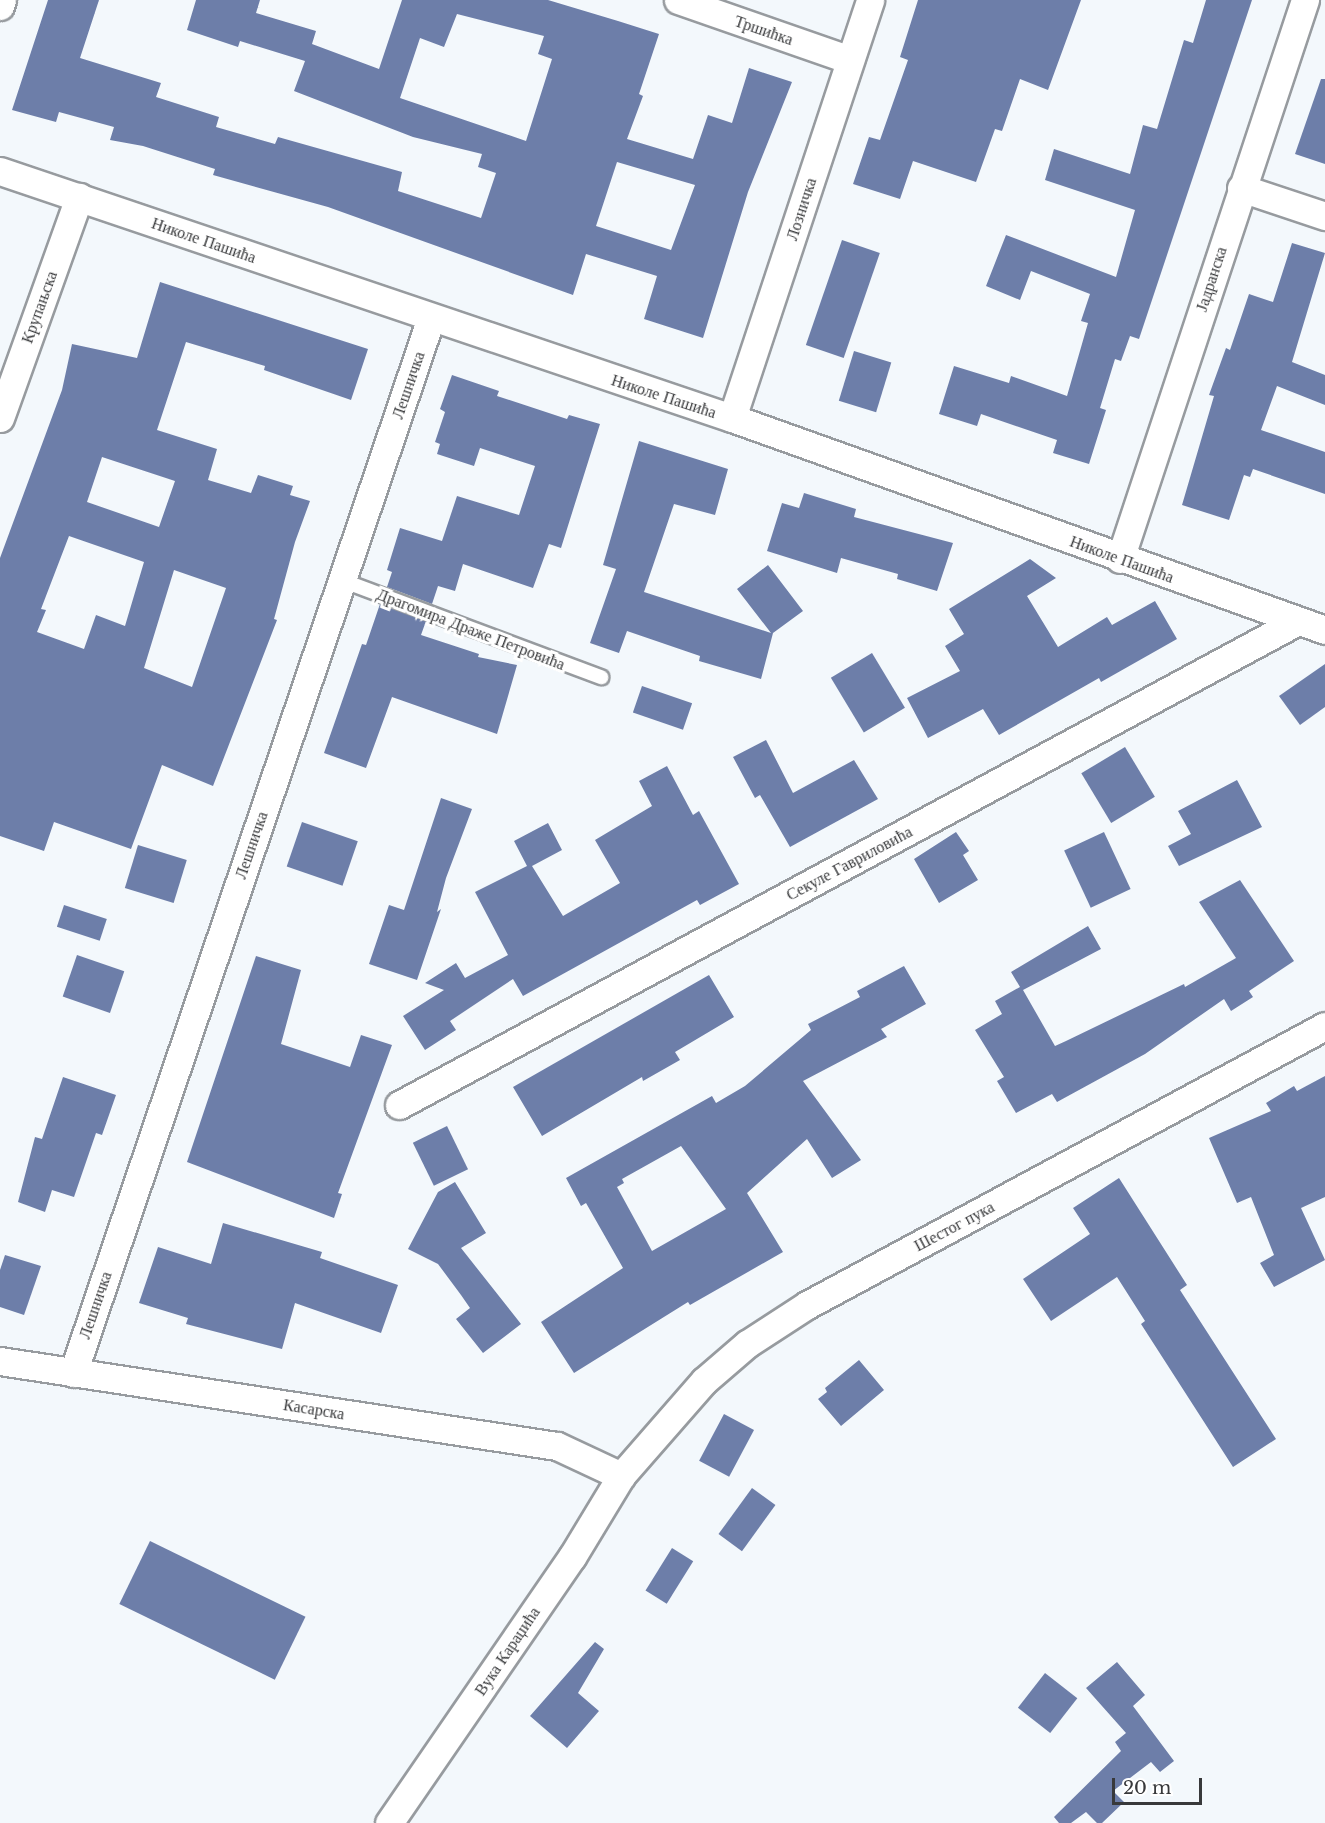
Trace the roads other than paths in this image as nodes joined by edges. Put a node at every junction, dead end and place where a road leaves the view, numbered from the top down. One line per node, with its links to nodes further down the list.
1 (2, 0): 5 (street)
2 (678, 0): 6 (street, Тршићка)
3 (870, 0): 6 (street, Лозничка)
4 (1305, 0): 8 (street, Јадранска)
5 (0, 6)
6 (850, 60): 13 (street, Лозничка)
7 (0, 171): 9 (street, Николе Пашића)
8 (1241, 188): 10 (street); 14 (street, Јадранска)
9 (79, 197): 11 (street, Николе Пашића); 12 (street, Крупањска)
10 (1325, 216)
11 (431, 318): 13 (street, Николе Пашића); 15 (street, Лешничка)
12 (0, 418)
13 (732, 418): 14 (street, Николе Пашића)
14 (1120, 558): 16 (street, Николе Пашића)
15 (341, 580): 18 (lane, Драгомира Драже Петровића); 22 (street, Лешничка)
16 (1298, 621): 17 (street, Николе Пашића); 20 (street, Секуле Гавриловића)
17 (1325, 630)
18 (601, 677)
19 (1325, 1026): 23 (street, Шестог пука)
20 (399, 1105)
21 (0, 1361): 22 (street, Касарска)
22 (73, 1373): 23 (street, Касарска)
23 (621, 1476): 24 (street, Вука Караџића)
24 (389, 1823)

